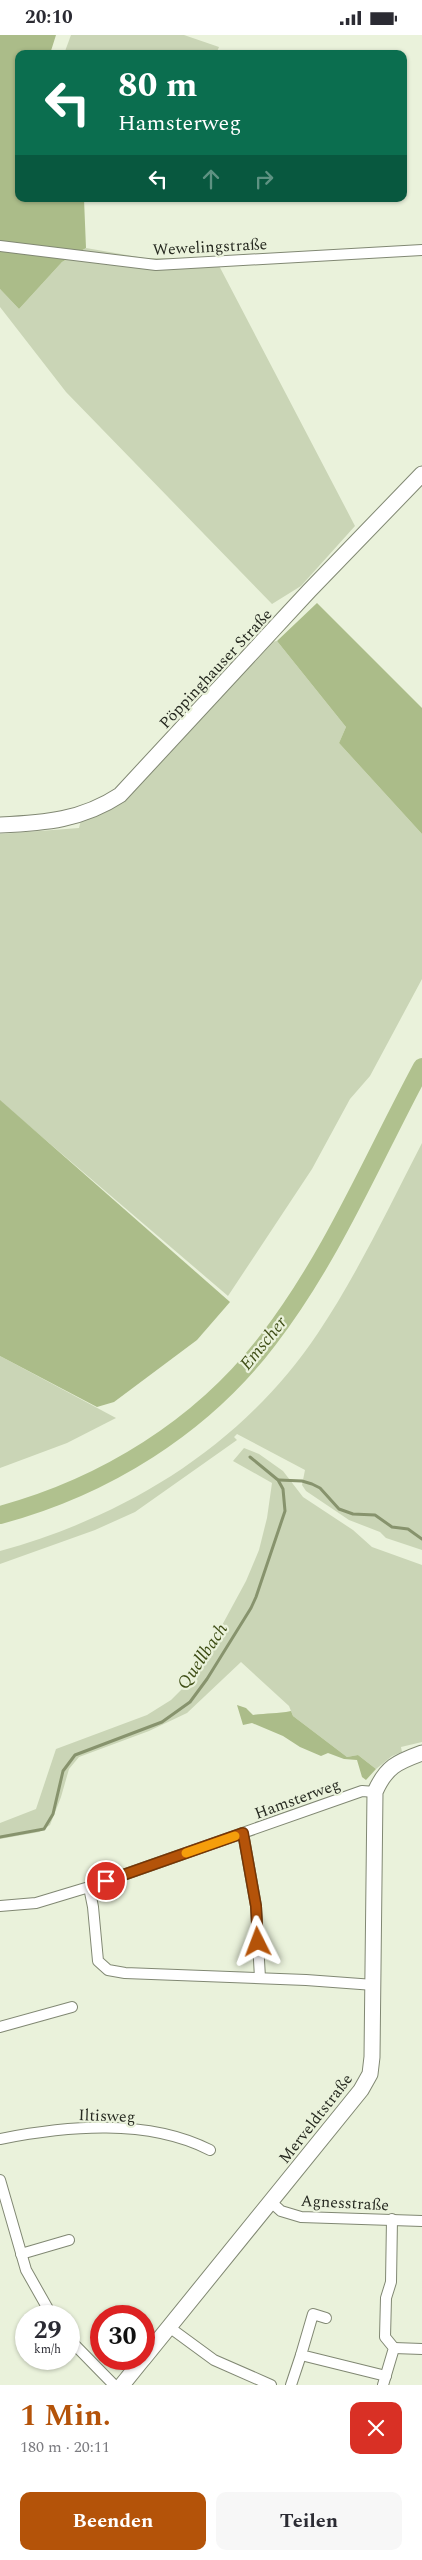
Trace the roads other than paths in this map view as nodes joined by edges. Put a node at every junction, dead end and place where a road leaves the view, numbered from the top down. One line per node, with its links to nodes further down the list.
1 (0, 246): 2 (street, Wewelingstraße)
2 (422, 249)
3 (422, 474): 4 (main road, Pöppinghauser Straße)
4 (0, 825)
5 (422, 1753): 6 (main road, Merveldtstraße)
6 (375, 1792): 7 (street, Hamsterweg); 11 (main road, Merveldtstraße)
7 (243, 1833): 8 (street, Hamsterweg); 10 (street)
8 (89, 1887): 9 (street, Hamsterweg); 10 (street)
9 (0, 1907)
10 (260, 1978): 11 (street)
11 (374, 1985): 17 (main road, Merveldtstraße)
12 (72, 2007): 13 (street)
13 (0, 2027)
14 (0, 2139): 15 (street, Iltisweg)
15 (210, 2150)
16 (0, 2180): 21 (street)
17 (271, 2202): 18 (street, Agnesstraße); 24 (main road, Merveldtstraße)
18 (392, 2219): 19 (street, Agnesstraße); 26 (street)
19 (422, 2221)
20 (68, 2240): 21 (street)
21 (21, 2254): 22 (street)
22 (46, 2305)
23 (326, 2318): 29 (street)
24 (169, 2327): 25 (main road, Merveldtstraße); 32 (street)
25 (155, 2344)
26 (394, 2348): 27 (street); 31 (street)
27 (422, 2349)
28 (80, 2350): 33 (street)
29 (300, 2355): 31 (street); 36 (street)
30 (134, 2370): 34 (main road, Merveldtstraße)
31 (385, 2380)
32 (251, 2381): 35 (street)
33 (114, 2385)
34 (122, 2385)
35 (271, 2385)
36 (291, 2385)

